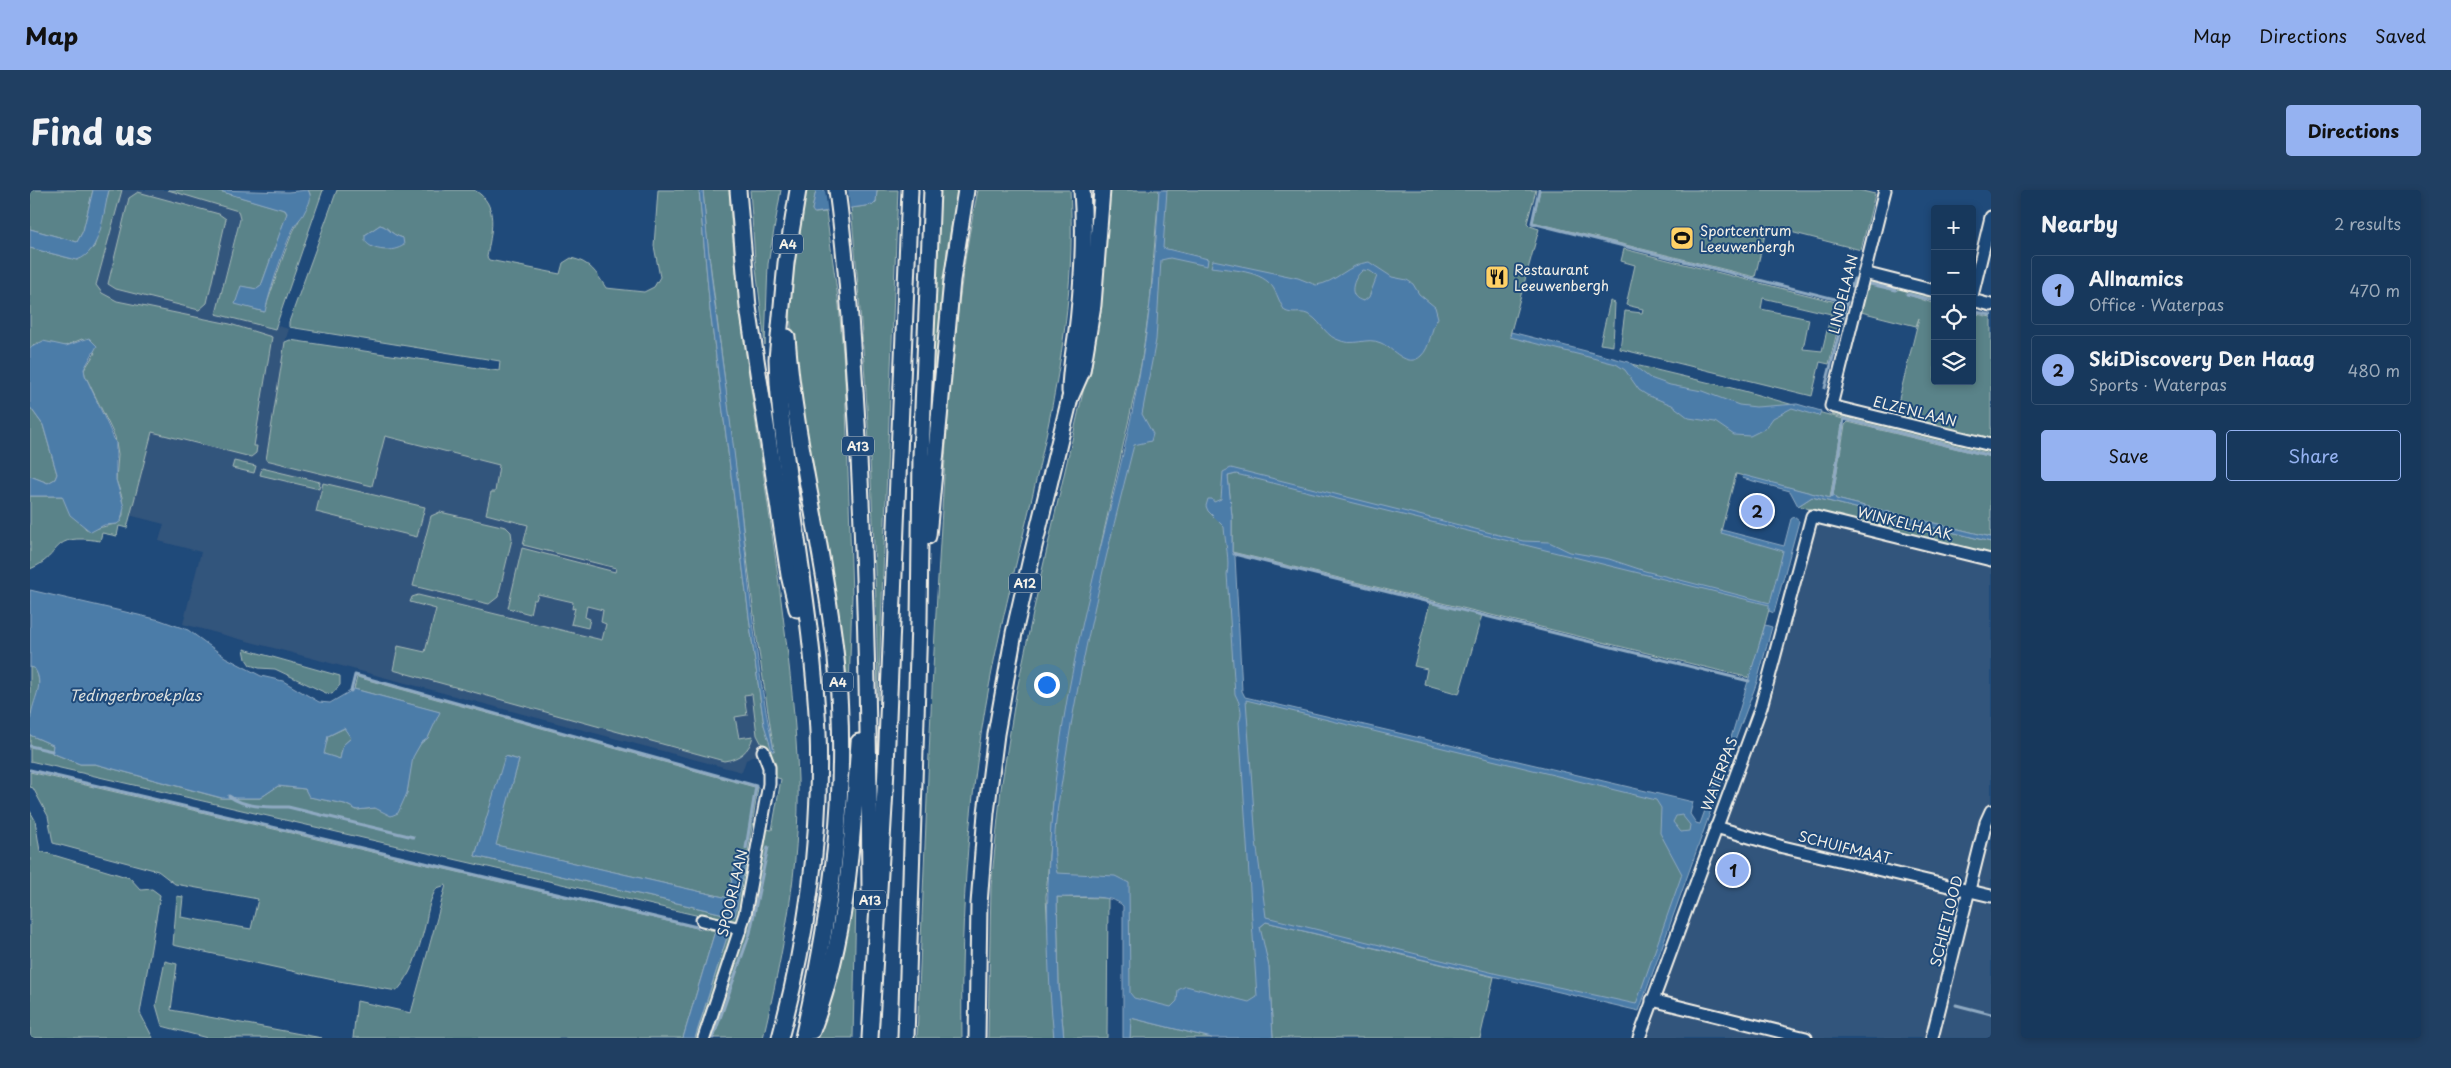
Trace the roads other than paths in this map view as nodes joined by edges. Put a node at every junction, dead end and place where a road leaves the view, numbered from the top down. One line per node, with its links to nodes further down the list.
1 (738, 190): 24 (highway)
2 (798, 190): 14 (highway, A4)
3 (836, 190): 23 (highway, A13)
4 (910, 190): 33 (highway)
5 (932, 190): 22 (highway)
6 (966, 190): 22 (highway)
7 (1082, 190): 17 (highway, A12)
8 (1102, 190): 17 (highway, A12)
9 (1884, 190): 11 (street, LINDELAAN)
10 (1991, 217): 13 (street)
11 (1864, 273): 12 (street); 18 (street, LINDELAAN)
12 (1931, 290)
13 (1972, 295)
14 (783, 298): 24 (highway, A4); 36 (highway, A4)
15 (1976, 301): 16 (street)
16 (1991, 305)
17 (1070, 398): 40 (highway, A12)
18 (1831, 406): 19 (street, ELZENLAAN)
19 (1991, 445)
20 (1812, 516): 21 (street, WINKELHAAK); 27 (street, WATERPAS)
21 (1991, 560)
22 (919, 622): 39 (highway)
23 (866, 658): 33 (highway, A13); 37 (highway, A4)
24 (814, 678): 35 (highway, A4)
25 (763, 751): 31 (street, SPOORLAAN)
26 (1991, 811): 28 (street, SCHIETLOOD)
27 (1716, 827): 28 (street, SCHUIFMAAT); 32 (street, WATERPAS)
28 (1968, 891): 29 (street, SCHUIFMAAT); 43 (street, SCHIETLOOD)
29 (1991, 896)
30 (702, 920): 31 (street)
31 (741, 929): 34 (street, SPOORLAAN)
32 (1652, 1000): 41 (street, WATERPAS); 42 (street)
33 (871, 1011): 38 (highway)
34 (704, 1038)
35 (780, 1038)
36 (803, 1038)
37 (810, 1038)
38 (870, 1038)
39 (906, 1038)
40 (976, 1038)
41 (1639, 1038)
42 (1806, 1038)
43 (1932, 1038)

